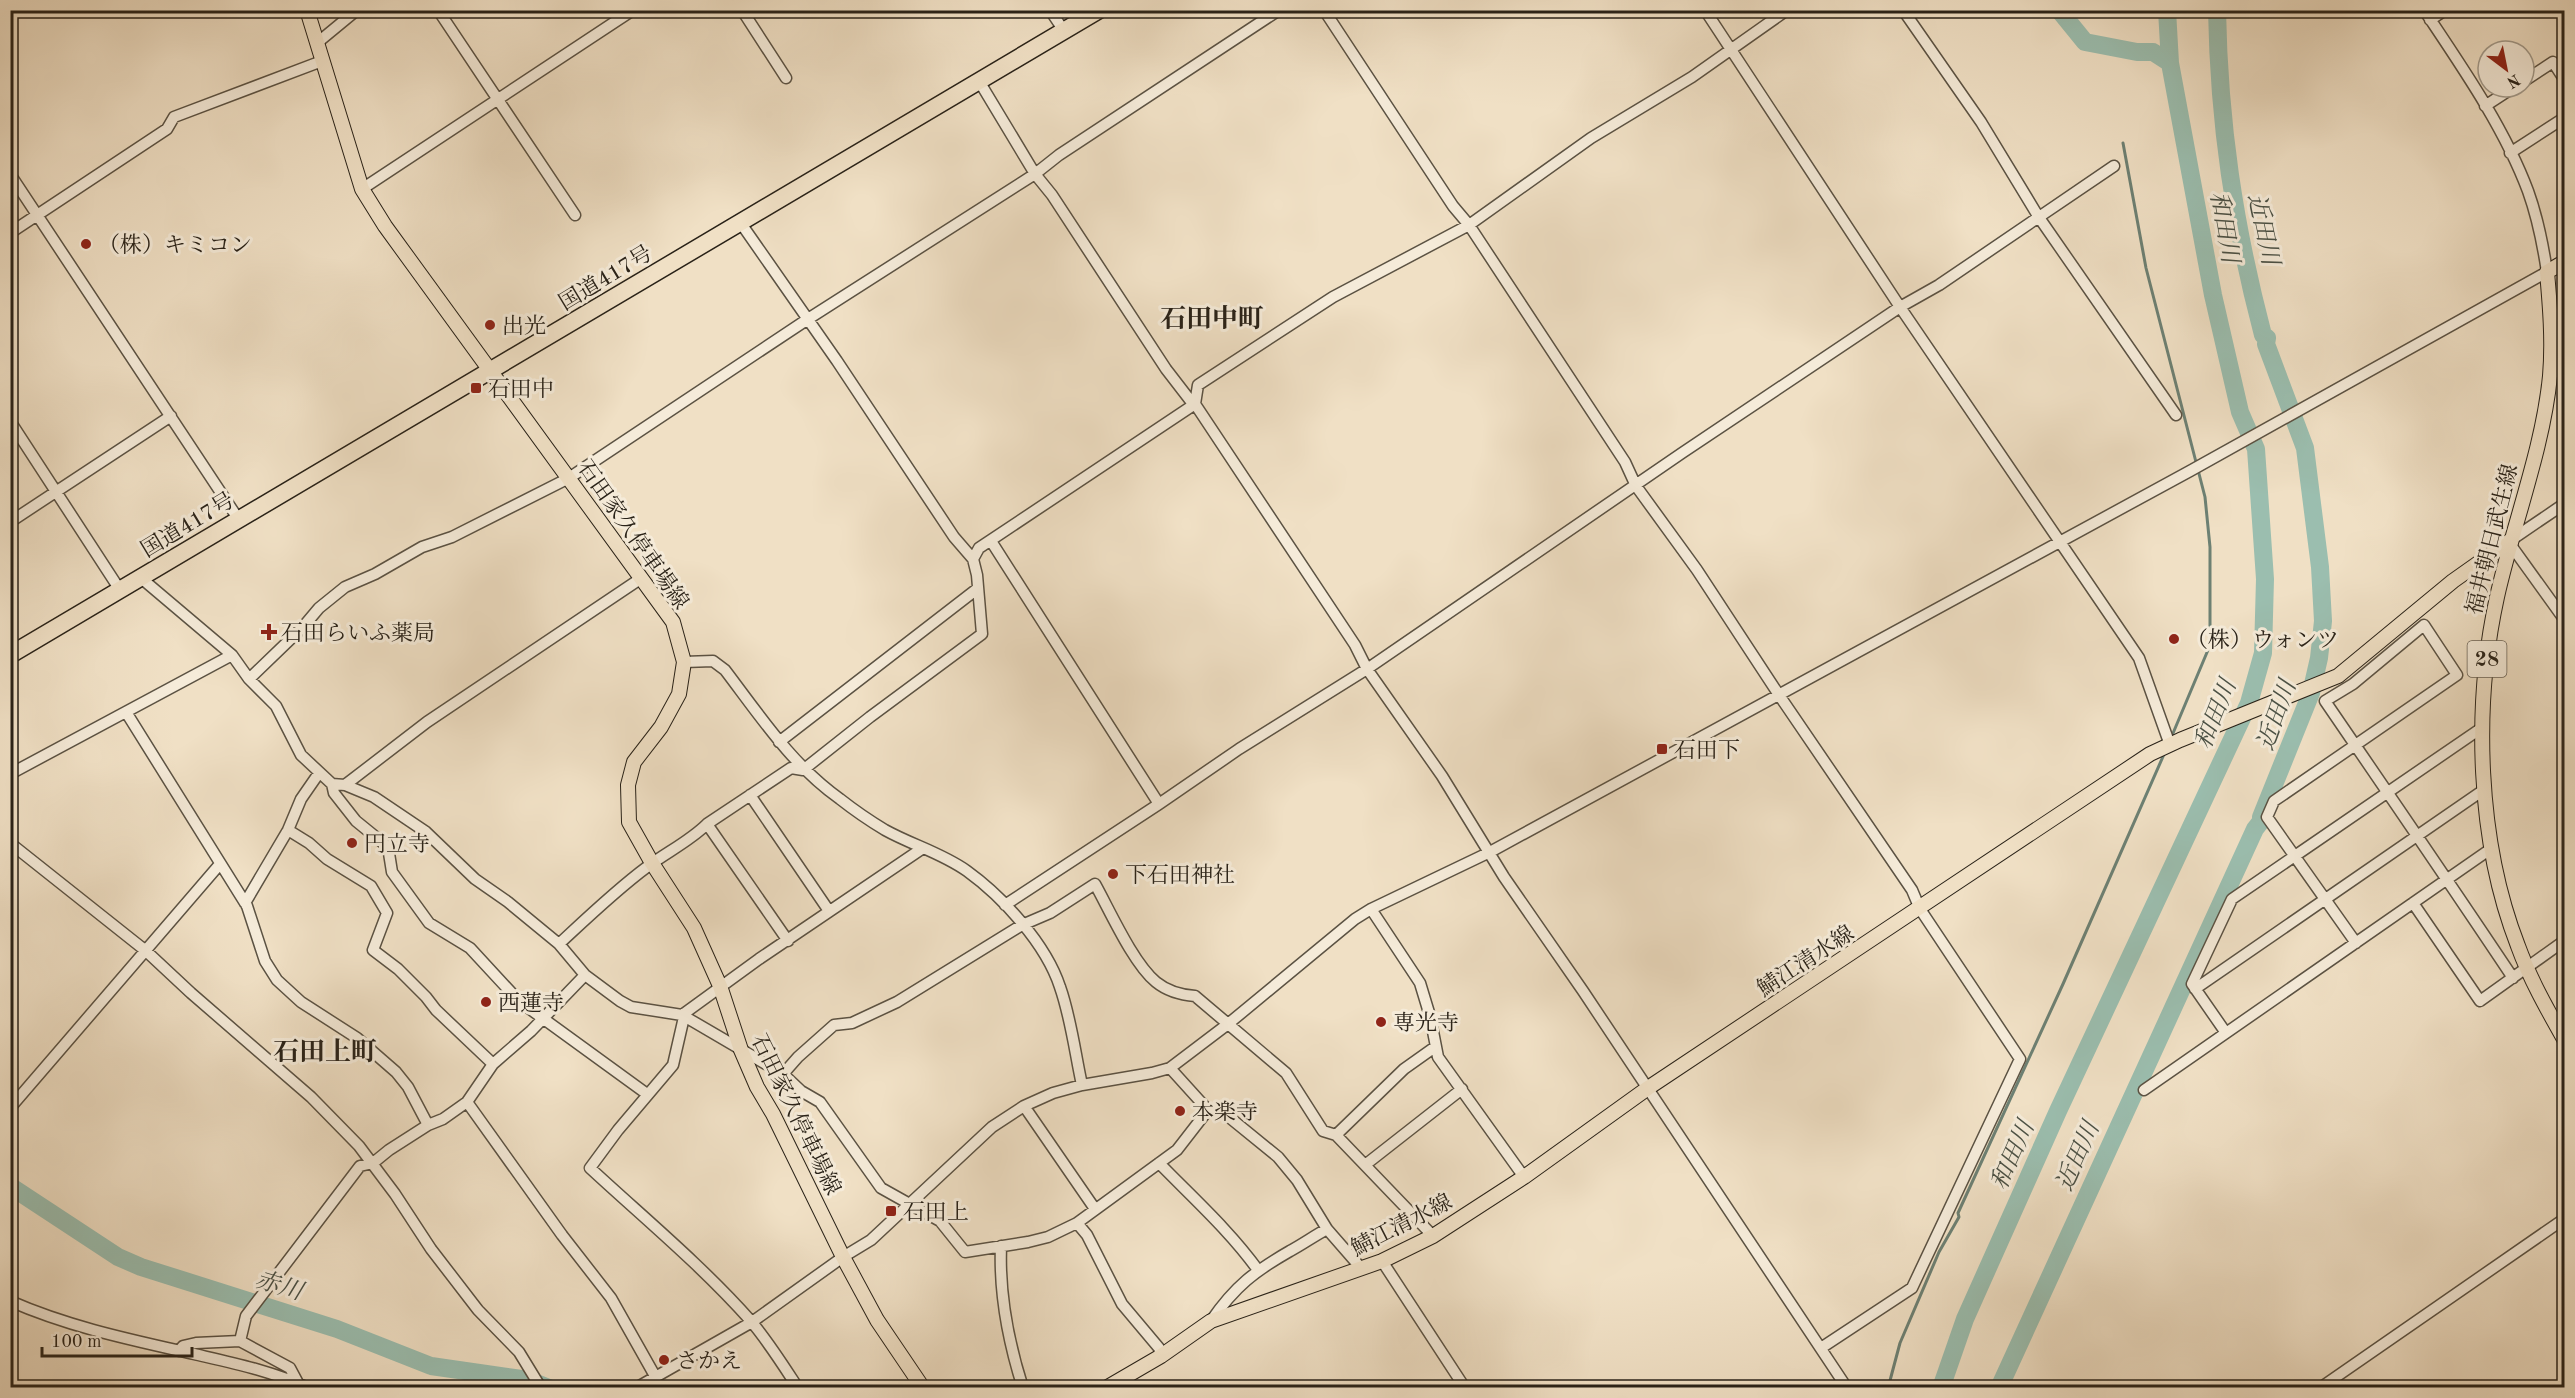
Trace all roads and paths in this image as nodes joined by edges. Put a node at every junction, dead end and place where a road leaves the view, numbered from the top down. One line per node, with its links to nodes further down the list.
1 (307, 10): 16 (main road, 石田家久停車場線)
2 (357, 10): 16 (street)
3 (438, 10): 24 (street)
4 (633, 10): 24 (street)
5 (741, 10): 20 (street)
6 (1050, 10): 15 (street)
7 (1099, 10): 15 (highway, 国道417号)
8 (1279, 10): 30 (street)
9 (1324, 10): 36 (street)
10 (1705, 10): 17 (street)
11 (1787, 10): 17 (street)
12 (1903, 10): 34 (street)
13 (2445, 10): 14 (street)
14 (2427, 15): 25 (street)
15 (1064, 31): 22 (highway, 国道417号)
16 (317, 43): 18 (main road, 石田家久停車場線)
17 (1731, 49): 36 (street); 40 (street)
18 (322, 61): 31 (main road, 石田家久停車場線); 32 (street)
19 (2536, 73): 21 (street)
20 (786, 78)
21 (2565, 79)
22 (979, 81): 30 (street); 35 (highway, 国道417号)
23 (2496, 99): 25 (street)
24 (497, 100): 31 (street); 33 (street)
25 (2485, 106): 27 (street)
26 (2565, 118): 27 (street)
27 (2510, 153): 39 (street)
28 (2114, 166): 34 (street)
29 (10, 174): 32 (street)
30 (1035, 174): 41 (street); 43 (street)
31 (362, 189): 42 (main road, 石田家久停車場線)
32 (37, 215): 37 (street); 45 (street)
33 (575, 215)
34 (2038, 216): 40 (street); 44 (street)
35 (740, 222): 41 (street); 42 (highway, 国道417号)
36 (1469, 225): 43 (street); 48 (street)
37 (10, 233)
38 (2565, 262): 39 (main road)
39 (2547, 272): 54 (street); 55 (main road, 福井朝日武生線 / 28)
40 (1900, 307): 48 (street); 54 (street)
41 (808, 319): 47 (street); 56 (street)
42 (491, 371): 47 (main road, 石田家久停車場線); 51 (highway, 国道417号)
43 (1194, 404): 53 (street); 65 (street)
44 (2176, 415)
45 (171, 416): 49 (street); 51 (street)
46 (10, 422): 49 (street)
47 (569, 478): 58 (main road, 石田家久停車場線); 66 (street)
48 (1636, 486): 65 (street); 67 (street)
49 (57, 492): 52 (street); 60 (street)
50 (2565, 504): 55 (street)
51 (239, 520): 57 (highway, 国道417号)
52 (10, 522)
53 (991, 541): 56 (street); 81 (street)
54 (2059, 542): 67 (street); 71 (street)
55 (2510, 542): 61 (street); 69 (main road, 福井朝日武生線 / 28); 71 (main road, 鯖江清水線)
56 (973, 559): 59 (street)
57 (141, 578): 60 (highway, 国道417号); 63 (street)
58 (640, 579): 64 (main road, 石田家久停車場線); 77 (street)
59 (977, 589): 70 (street); 73 (street)
60 (120, 590): 62 (highway, 国道417号)
61 (2565, 619)
62 (10, 655)
63 (232, 655): 66 (street); 68 (street)
64 (684, 662): 70 (street); 90 (main road, 石田家久停車場線)
65 (1367, 669): 81 (street); 88 (street)
66 (249, 679): 74 (street)
67 (1779, 695): 88 (street); 98 (street)
68 (126, 712): 75 (street); 91 (street)
69 (2483, 727): 78 (main road, 福井朝日武生線 / 28); 79 (street)
70 (779, 742): 73 (street)
71 (2170, 744): 98 (main road, 鯖江清水線)
72 (2355, 745): 72 (street); 79 (street); 89 (street)
73 (803, 770): 80 (street); 86 (street)
74 (319, 773): 76 (street); 83 (street)
75 (10, 774)
76 (332, 784): 77 (street); 112 (street)
77 (345, 785): 104 (street)
78 (2485, 789): 84 (street); 87 (main road, 福井朝日武生線 / 28)
79 (2388, 792): 84 (street); 89 (street)
80 (750, 795): 82 (street); 99 (street)
81 (1159, 804): 96 (street)
82 (707, 824): 90 (street); 101 (street)
83 (288, 830): 94 (street); 118 (street)
84 (2417, 836): 92 (street); 93 (street)
85 (10, 843): 105 (street)
86 (923, 848): 96 (street); 99 (street)
87 (2492, 848): 92 (street); 106 (main road, 福井朝日武生線 / 28)
88 (1490, 852): 97 (street); 122 (street)
89 (2295, 856): 93 (street); 110 (street)
90 (652, 863): 104 (street); 109 (main road, 石田家久停車場線)
91 (220, 864): 94 (street); 105 (street)
92 (2448, 879): 95 (street); 108 (street)
93 (2325, 899): 103 (street); 110 (street)
94 (245, 903): 130 (street)
95 (2414, 903): 103 (street); 108 (street)
96 (1005, 905): 100 (street)
97 (1371, 909): 113 (street); 116 (street)
98 (1920, 909): 122 (main road, 鯖江清水線); 151 (street)
99 (830, 911): 101 (street)
100 (1022, 925): 113 (street); 120 (street); 121 (street)
101 (788, 940): 109 (street)
102 (2565, 942): 106 (street)
103 (2356, 943): 114 (street)
104 (559, 944): 107 (street)
105 (146, 951): 128 (street); 132 (street)
106 (2526, 968): 108 (street); 115 (main road, 福井朝日武生線 / 28)
107 (585, 975): 111 (street); 112 (street)
108 (2513, 978)
109 (720, 986): 111 (street); 117 (main road, 石田家久停車場線)
110 (2195, 989): 114 (street)
111 (683, 1016): 117 (street); 125 (street)
112 (544, 1018): 118 (street); 125 (street)
113 (1228, 1024): 119 (street); 131 (street)
114 (2226, 1033): 124 (street)
115 (2565, 1040)
116 (1435, 1047): 123 (street); 131 (street)
117 (741, 1050): 120 (street); 143 (main road, 石田家久停車場線)
118 (493, 1064): 126 (street)
119 (1170, 1068): 121 (street); 129 (street)
120 (783, 1074): 136 (street)
121 (1083, 1085): 127 (street)
122 (1648, 1088): 135 (main road, 鯖江清水線); 151 (street)
123 (1462, 1089): 134 (street); 135 (street)
124 (2144, 1090)
125 (647, 1094): 149 (street)
126 (467, 1102): 130 (street); 154 (street)
127 (1024, 1106): 136 (street); 137 (street)
128 (10, 1108)
129 (1208, 1110): 133 (street); 140 (street)
130 (428, 1125): 132 (street)
131 (1336, 1135): 134 (street)
132 (373, 1163): 150 (street); 156 (street)
133 (1159, 1163): 137 (street); 146 (street)
134 (1365, 1165): 141 (street)
135 (1524, 1177): 141 (main road, 鯖江清水線)
136 (907, 1204): 142 (street); 143 (street)
137 (1095, 1209): 139 (street)
138 (2565, 1219): 164 (street)
139 (1077, 1223): 142 (street); 153 (street)
140 (1326, 1229): 145 (street); 146 (street)
141 (1433, 1236): 144 (main road, 鯖江清水線)
142 (1002, 1246): 160 (street)
143 (843, 1257): 149 (street); 159 (main road, 石田家久停車場線)
144 (1382, 1261): 145 (main road, 鯖江清水線); 162 (street)
145 (1361, 1268): 148 (main road, 鯖江清水線)
146 (1258, 1270): 148 (street)
147 (10, 1301): 152 (street)
148 (1211, 1321): 153 (main road, 鯖江清水線)
149 (752, 1322): 154 (street); 158 (street)
150 (240, 1341): 152 (street); 155 (street)
151 (1821, 1348): 163 (street)
152 (178, 1351): 155 (street)
153 (1161, 1356): 161 (main road, 鯖江清水線)
154 (655, 1376): 157 (street)
155 (303, 1385)
156 (541, 1388)
157 (636, 1388)
158 (798, 1388)
159 (923, 1388)
160 (1023, 1388)
161 (1106, 1388)
162 (1465, 1388)
163 (1847, 1388)
164 (2320, 1388)

